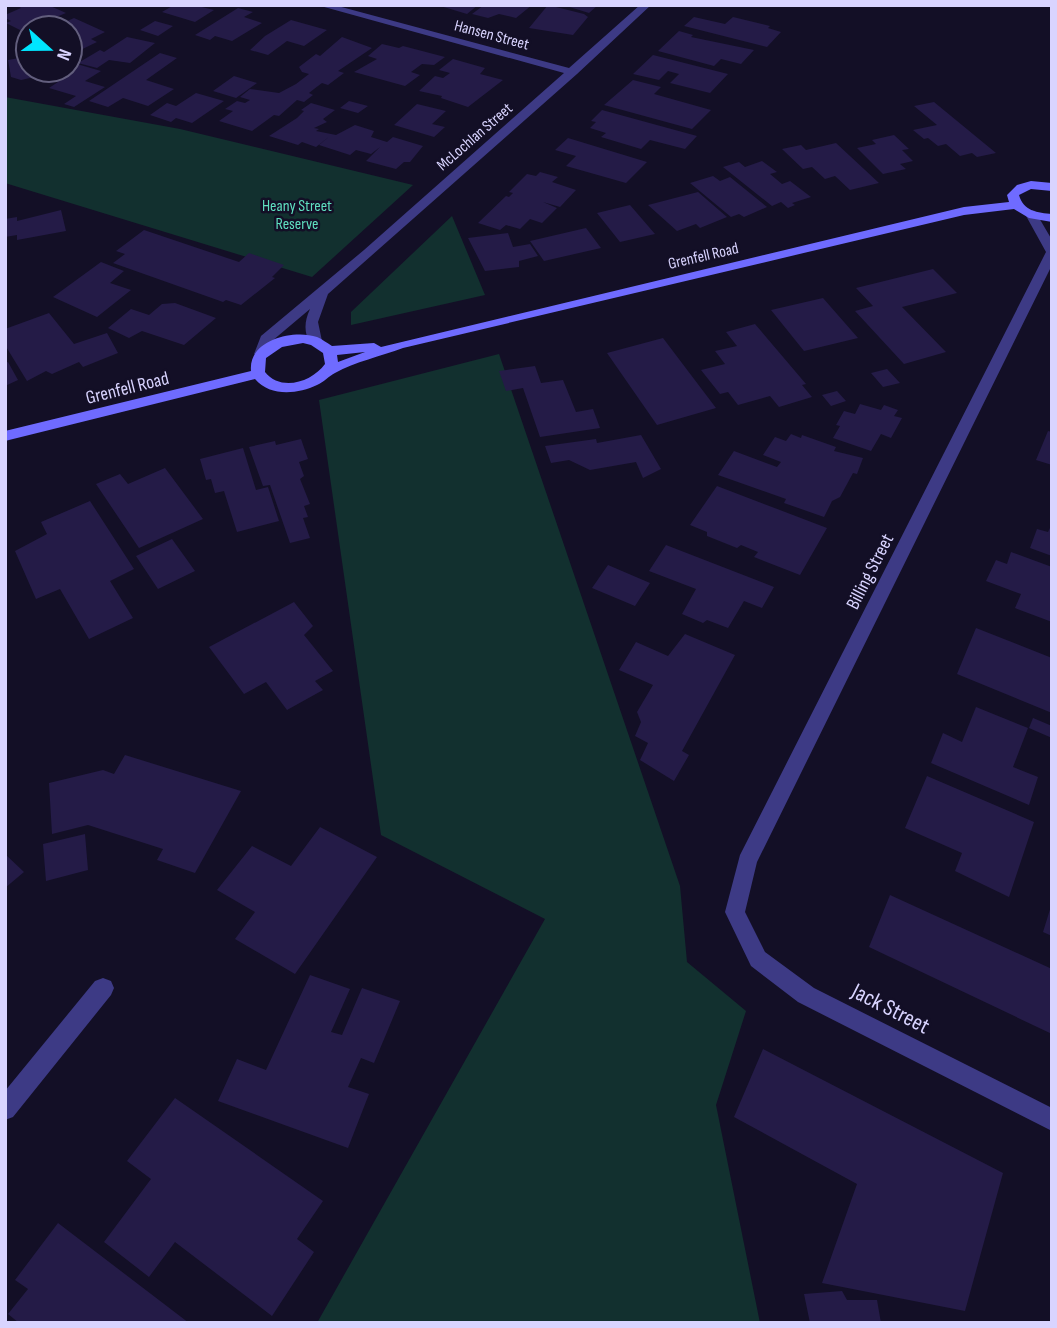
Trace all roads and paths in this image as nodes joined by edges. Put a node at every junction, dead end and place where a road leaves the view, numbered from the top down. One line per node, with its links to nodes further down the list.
1 (322, 5): 3 (street, Hansen Street)
2 (646, 5): 3 (street, McLochlan Street)
3 (573, 72): 9 (street, McLochlan Street)
4 (1051, 186): 5 (street)
5 (1016, 205): 6 (street); 11 (street, Grenfell Road)
6 (1031, 214): 7 (street); 8 (street, Billing Street)
7 (1052, 218)
8 (1052, 252): 17 (street, Billing Street)
9 (323, 292): 10 (street, McLochlan Street); 13 (street, McLochlan Street)
10 (315, 341): 12 (street); 13 (street)
11 (399, 345): 12 (street, Grenfell Road); 14 (street, Grenfell Road)
12 (329, 351): 14 (street)
13 (261, 354): 15 (street)
14 (329, 370): 15 (street)
15 (258, 374): 16 (street, Grenfell Road)
16 (5, 436)
17 (734, 912): 20 (street, Jack Street)
18 (103, 988): 19 (street)
19 (5, 1109)
20 (1052, 1120)

